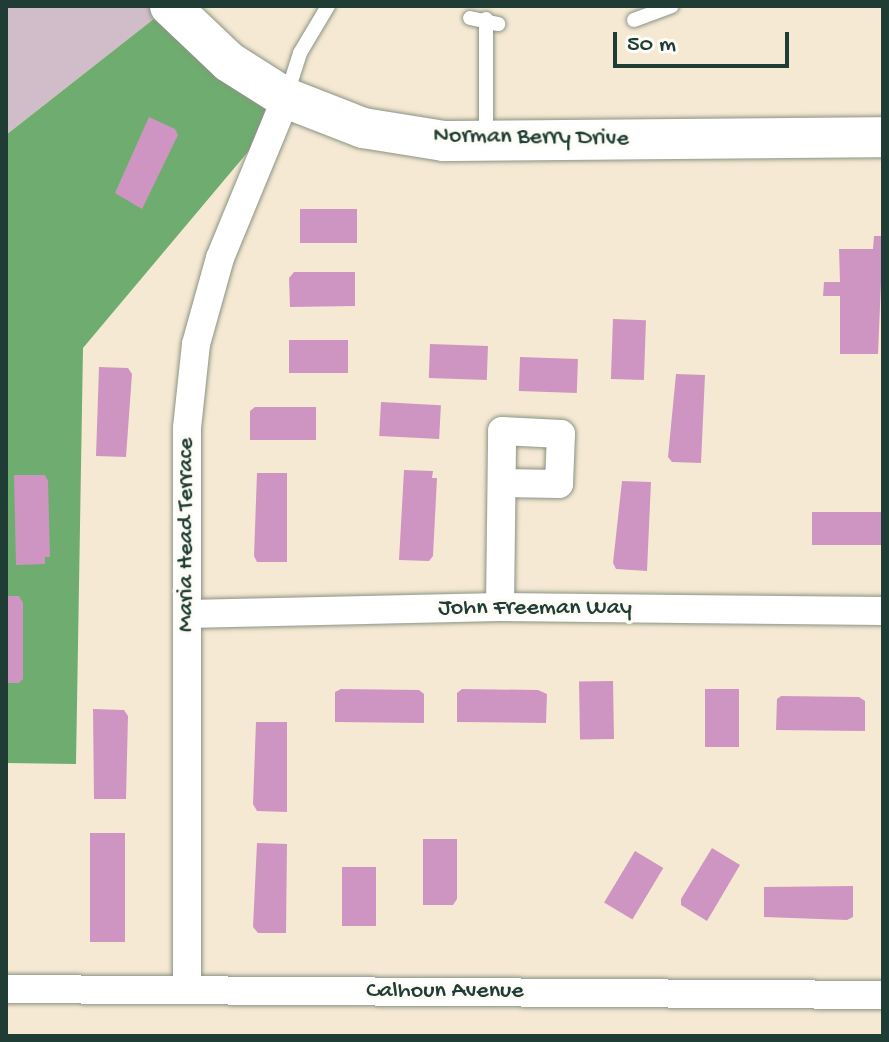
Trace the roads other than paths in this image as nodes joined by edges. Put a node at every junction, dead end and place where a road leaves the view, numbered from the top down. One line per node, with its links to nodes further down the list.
1 (170, 6): 6 (main road, Norman Berry Drive)
2 (328, 6): 6 (lane)
3 (672, 6): 5 (lane)
4 (470, 18): 8 (lane)
5 (634, 20)
6 (286, 98): 8 (main road, Norman Berry Drive); 12 (street, Maria Head Terrace)
7 (883, 137): 8 (main road, Norman Berry Drive)
8 (486, 141)
9 (502, 483): 10 (street)
10 (500, 607): 11 (street, John Freeman Way); 12 (street, John Freeman Way)
11 (883, 611)
12 (187, 614): 14 (street, Maria Head Terrace)
13 (6, 989): 14 (street, Calhoun Avenue)
14 (187, 990): 15 (street, Calhoun Avenue)
15 (883, 995)

